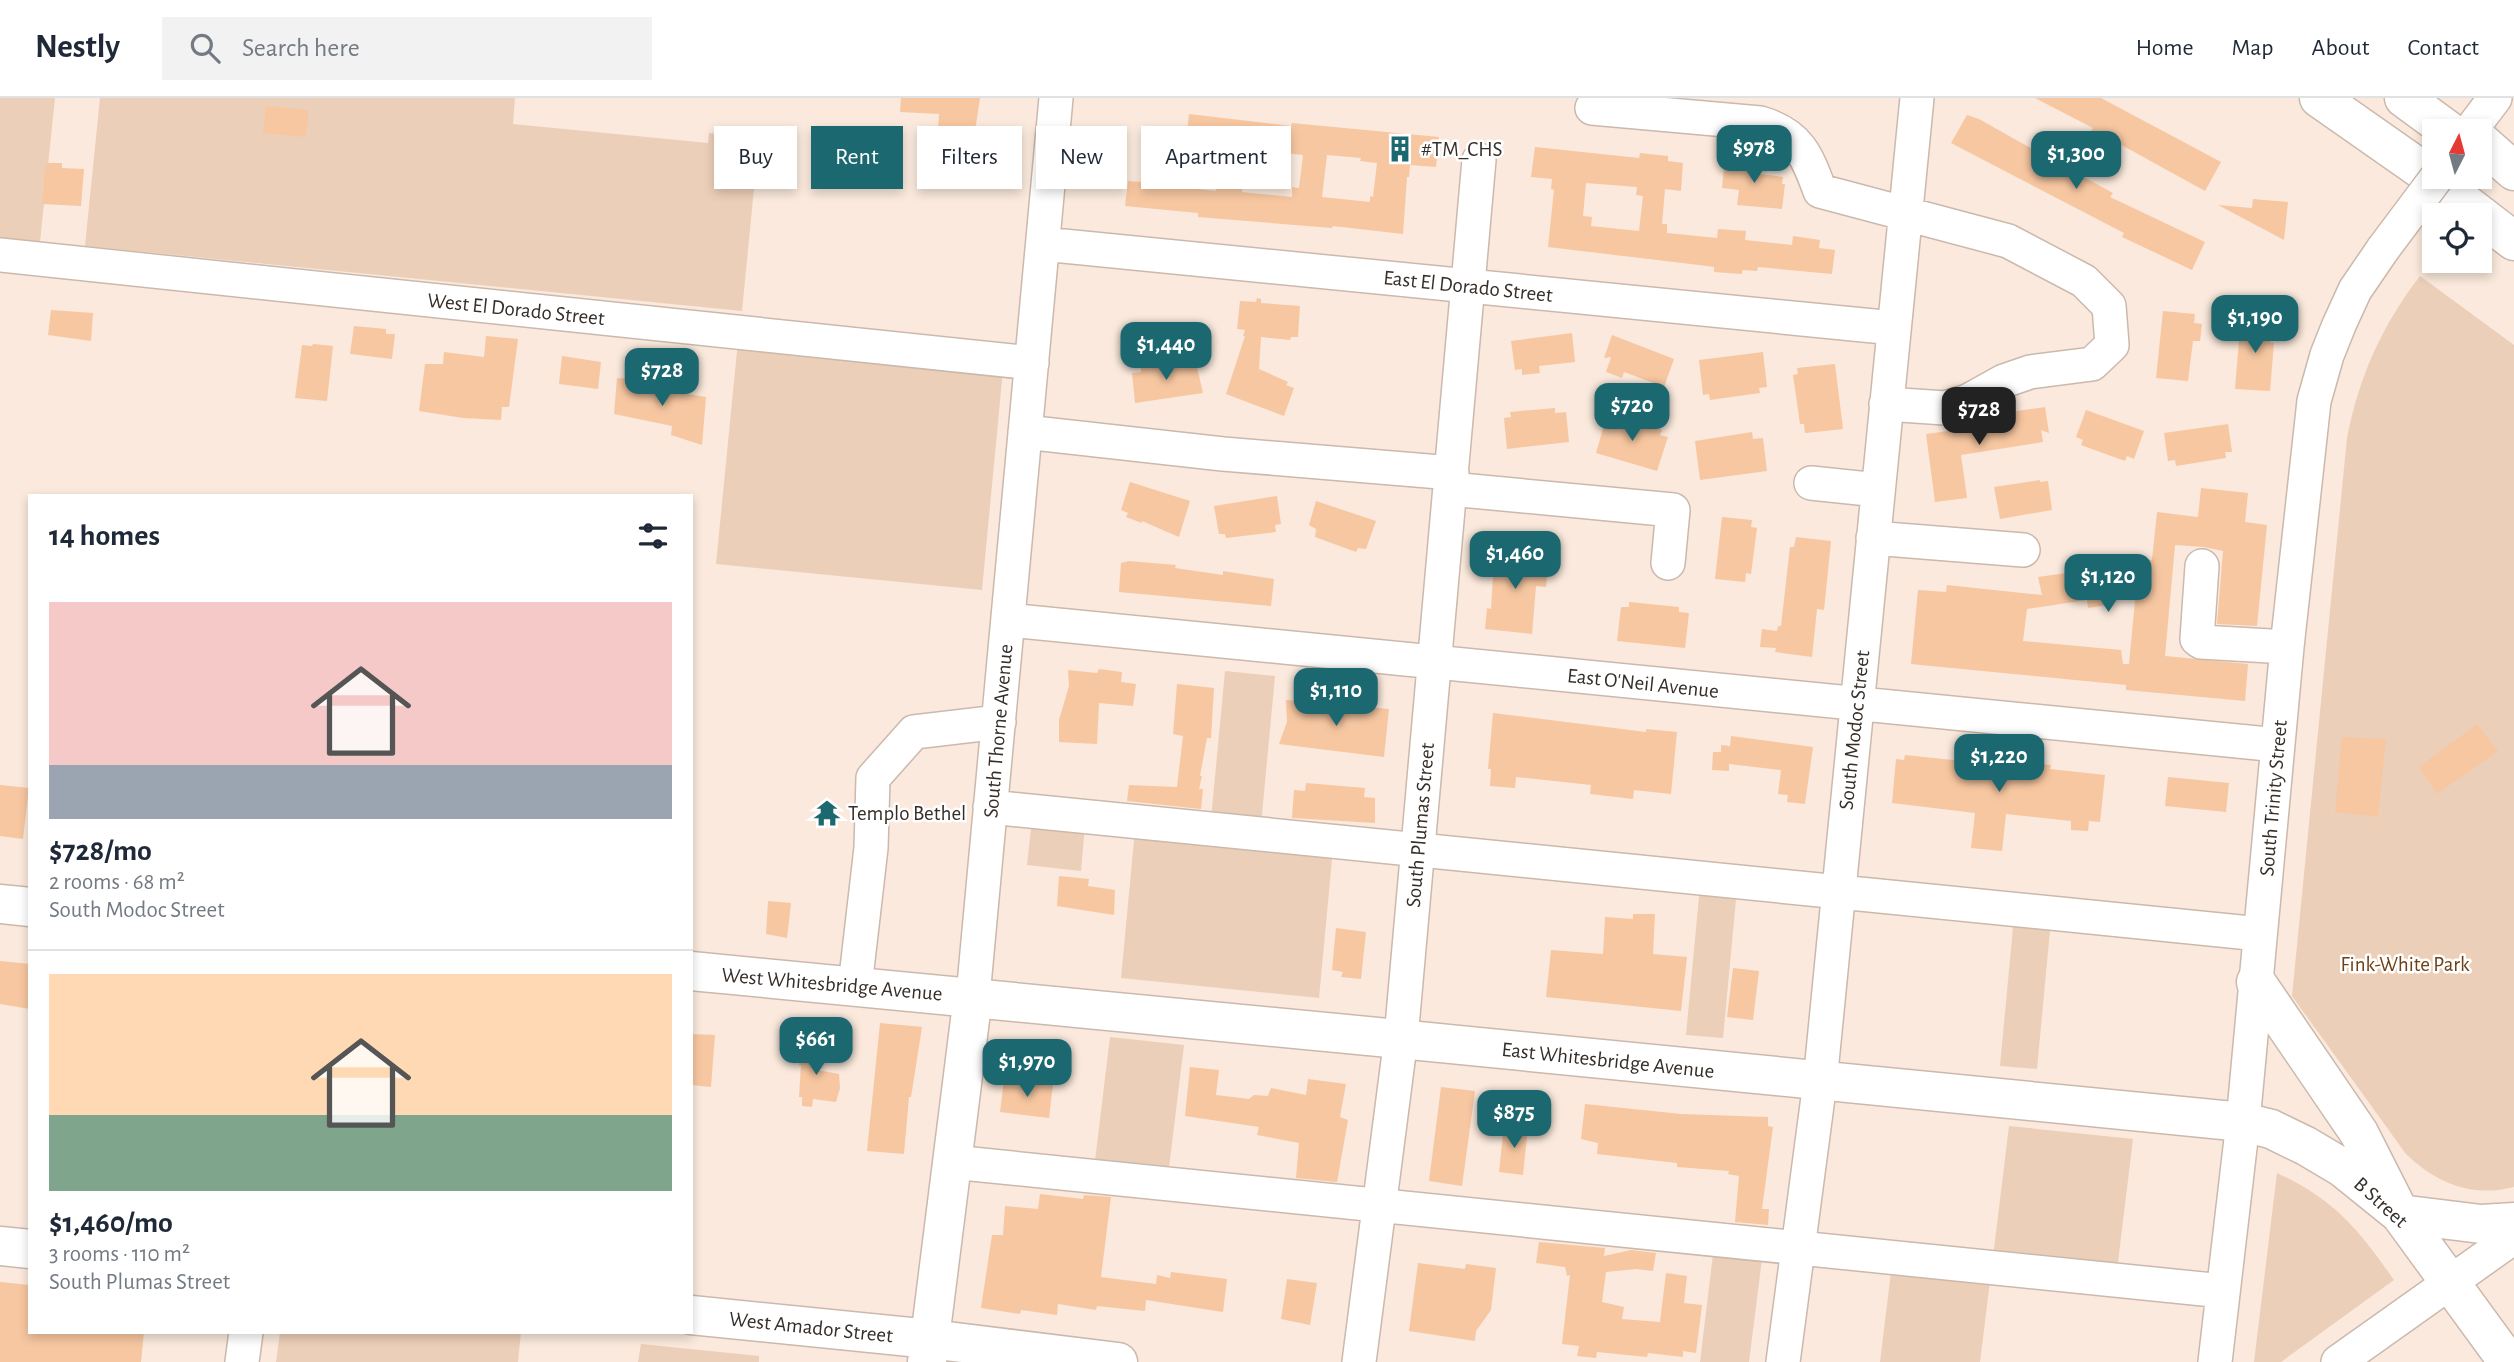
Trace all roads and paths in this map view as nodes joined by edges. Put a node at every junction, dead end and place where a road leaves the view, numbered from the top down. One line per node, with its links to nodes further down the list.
1 (1056, 98): 19 (street, South Thorne Avenue)
2 (1917, 98): 17 (street, South Modoc Street)
3 (2319, 98): 18 (main road)
4 (2404, 98): 8 (main road)
5 (2430, 98): 9 (main road)
6 (2495, 98): 10 (street)
7 (1592, 108): 17 (street)
8 (2433, 119)
9 (2455, 119)
10 (2479, 119)
11 (2492, 152): 14 (main road)
12 (1479, 160): 21 (street, South Plumas Street)
13 (2492, 163): 15 (main road)
14 (2514, 171)
15 (2514, 180)
16 (2428, 189): 34 (street, South Trinity Street, bridge)
17 (1905, 216): 22 (street, South Modoc Street); 24 (street)
18 (2514, 241)
19 (1042, 244): 21 (street, East El Dorado Street); 23 (street, South Thorne Avenue)
20 (0, 255): 23 (street, West El Dorado Street)
21 (1469, 286): 22 (street, East El Dorado Street); 26 (street, South Plumas Street)
22 (1894, 328): 24 (street, South Modoc Street)
23 (1032, 363): 25 (street, South Thorne Avenue)
24 (1886, 404): 28 (street, South Modoc Street)
25 (1025, 432): 26 (street); 33 (street, South Thorne Avenue)
26 (1451, 481): 31 (street); 35 (street, South Plumas Street)
27 (1811, 483): 28 (street)
28 (1878, 490): 29 (street, South Modoc Street)
29 (1873, 538): 30 (street); 36 (street, South Modoc Street)
30 (2023, 550)
31 (1668, 563)
32 (2202, 565): 34 (street)
33 (1008, 620): 35 (street, East O'Neil Avenue); 37 (street, South Thorne Avenue)
34 (2287, 647): 38 (street, South Trinity Street)
35 (1435, 662): 36 (street, East O'Neil Avenue); 40 (street, South Plumas Street)
36 (1857, 704): 38 (street, East O'Neil Avenue); 41 (street, South Modoc Street)
37 (999, 722): 39 (street, South Thorne Avenue); 47 (street)
38 (2278, 745): 44 (street, South Trinity Street)
39 (990, 807): 40 (street); 48 (street, South Thorne Avenue)
40 (1418, 849): 41 (street); 49 (street, South Plumas Street)
41 (1838, 894): 44 (street); 50 (street, South Modoc Street)
42 (0, 904): 43 (main road)
43 (28, 906)
44 (2260, 934): 46 (street, South Trinity Street)
45 (693, 971): 47 (main road, West Whitesbridge Avenue)
46 (2256, 982): 51 (street, South Trinity Street); 54 (main road)
47 (855, 986): 48 (main road, West Whitesbridge Avenue)
48 (973, 996): 49 (main road, East Whitesbridge Avenue); 52 (main road, South Thorne Avenue)
49 (1401, 1038): 50 (main road, East Whitesbridge Avenue); 53 (street, South Plumas Street)
50 (1821, 1082): 51 (main road, East Whitesbridge Avenue); 58 (street, South Modoc Street)
51 (2243, 1122): 54 (main road, B Street); 61 (street, South Trinity Street)
52 (952, 1161): 53 (street); 64 (main road, South Thorne Avenue)
53 (1379, 1203): 58 (street); 67 (street, South Plumas Street)
54 (2400, 1214): 55 (main road); 60 (main road, B Street)
55 (2514, 1222)
56 (2514, 1237): 60 (street)
57 (0, 1246): 59 (main road)
58 (1798, 1246): 61 (street); 68 (street, South Modoc Street)
59 (28, 1249)
60 (2451, 1282): 70 (street); 71 (main road, B Street)
61 (2223, 1291): 69 (street, South Trinity Street)
62 (693, 1315): 64 (main road, West Amador Street)
63 (246, 1334): 65 (street)
64 (929, 1351): 66 (main road, West Amador Street)
65 (242, 1362)
66 (1118, 1362)
67 (1359, 1362)
68 (1783, 1362)
69 (2215, 1362)
70 (2338, 1362)
71 (2508, 1362)

